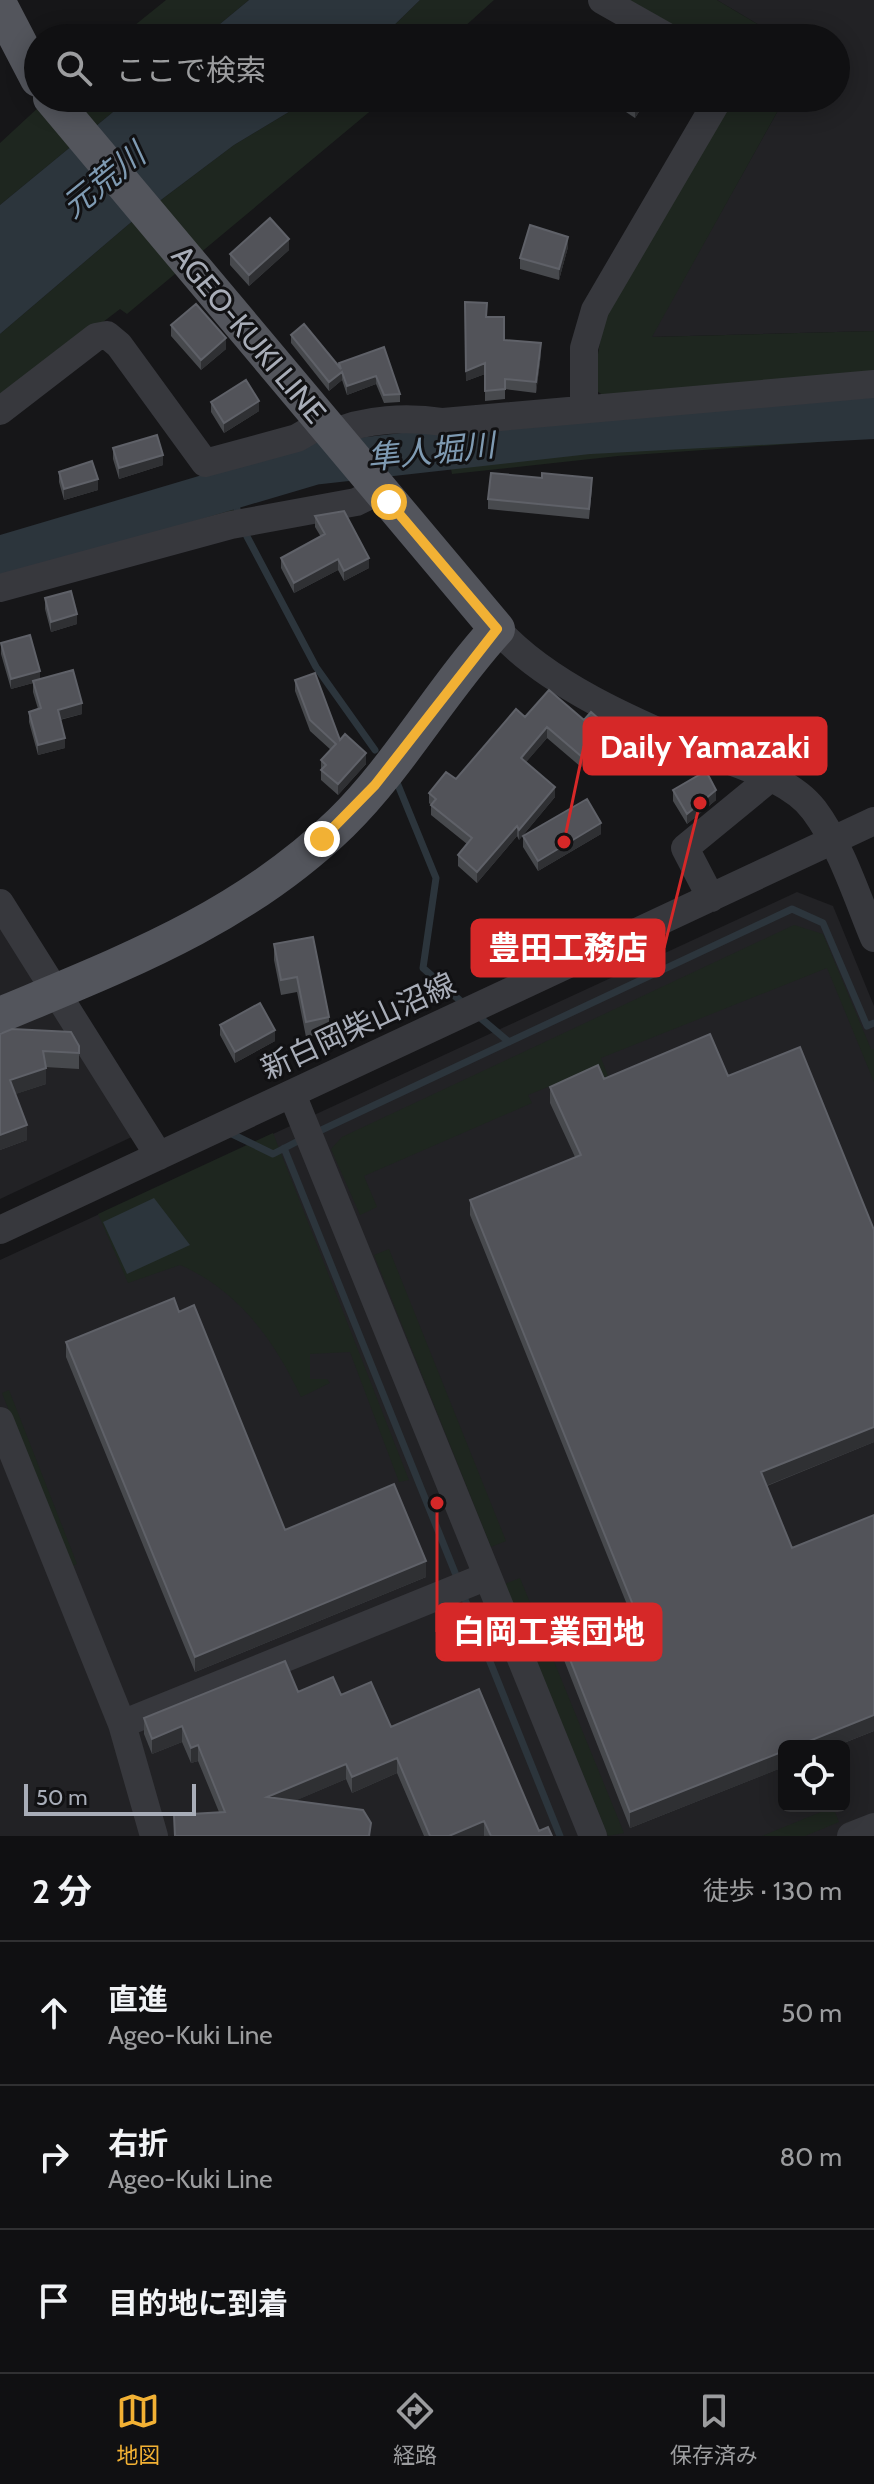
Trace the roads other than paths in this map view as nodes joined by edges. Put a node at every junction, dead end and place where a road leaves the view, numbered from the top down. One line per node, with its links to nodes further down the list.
1 (602, 0): 3 (street)
2 (0, 6): 4 (main road, AGEO-KUKI LINE)
3 (644, 24)
4 (24, 50)
5 (63, 112): 10 (main road, AGEO-KUKI LINE)
6 (711, 112): 8 (street)
7 (874, 384): 8 (street)
8 (584, 407): 10 (street)
9 (0, 411): 10 (street)
10 (330, 432): 11 (main road, AGEO-KUKI LINE)
11 (379, 491): 12 (street); 13 (main road, AGEO-KUKI LINE)
12 (0, 588)
13 (497, 629): 14 (street); 20 (main road)
14 (769, 779): 16 (street); 17 (street)
15 (874, 821): 16 (street, 新白岡柴山沼線)
16 (832, 842): 17 (street, 新白岡柴山沼線); 19 (street)
17 (711, 898): 22 (street, 新白岡柴山沼線)
18 (0, 903): 20 (street)
19 (874, 938)
20 (57, 991): 21 (main road); 23 (street)
21 (0, 1015)
22 (292, 1094): 23 (street, 新白岡柴山沼線); 26 (street)
23 (159, 1156): 24 (street, 新白岡柴山沼線)
24 (0, 1230)
25 (0, 1421): 27 (street)
26 (485, 1577): 27 (street); 30 (street)
27 (122, 1724): 29 (street)
28 (874, 1827): 31 (street)
29 (154, 1836)
30 (593, 1836)
31 (851, 1836)

